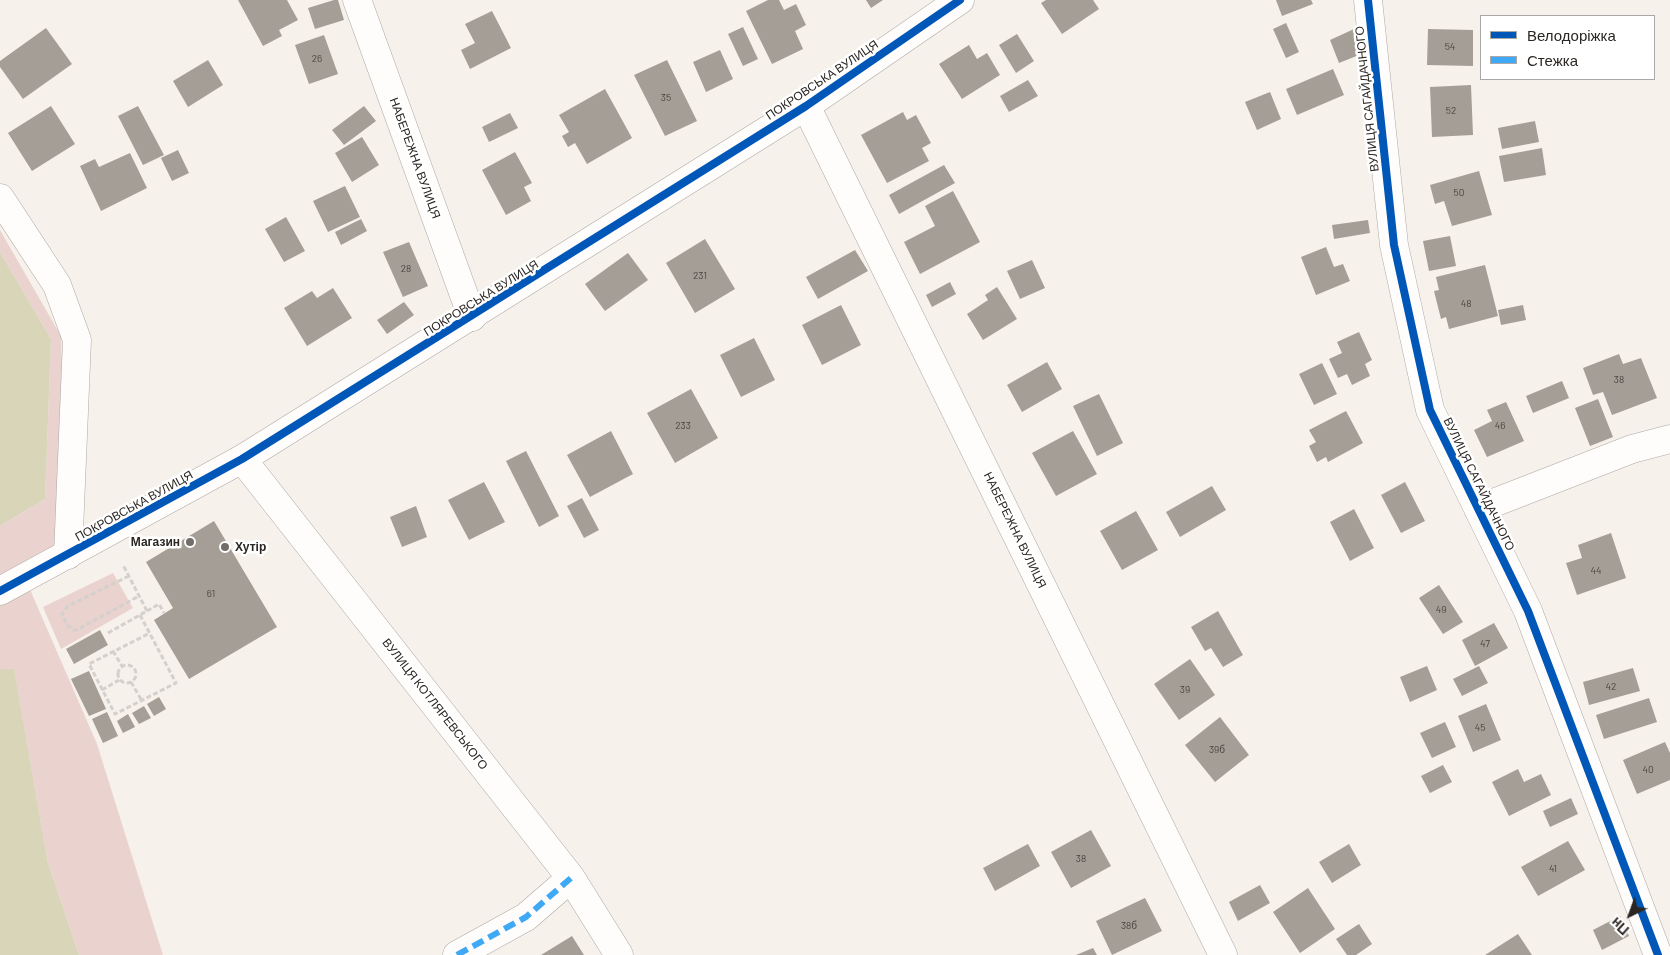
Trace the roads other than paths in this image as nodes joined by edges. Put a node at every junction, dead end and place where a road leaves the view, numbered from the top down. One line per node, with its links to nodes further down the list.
1 (357, 0): 6 (street, НАБЕРЕЖНА ВУЛИЦЯ)
2 (960, 0): 4 (street, ПОКРОВСЬКА ВУЛИЦЯ)
3 (1368, 0): 9 (street, ВУЛИЦЯ САГАЙДАЧНОГО)
4 (806, 106): 6 (street, ПОКРОВСЬКА ВУЛИЦЯ); 15 (street, НАБЕРЕЖНА ВУЛИЦЯ)
5 (0, 198): 10 (street)
6 (472, 317): 8 (street, ПОКРОВСЬКА ВУЛИЦЯ)
7 (1670, 439): 9 (street)
8 (242, 459): 10 (street, ПОКРОВСЬКА ВУЛИЦЯ); 12 (street, ВУЛИЦЯ КОТЛЯРЕВСЬКОГО)
9 (1478, 509): 16 (street, ВУЛИЦЯ САГАЙДАЧНОГО)
10 (68, 555): 11 (street, ПОКРОВСЬКА ВУЛИЦЯ)
11 (0, 591)
12 (571, 878): 13 (street); 14 (street, ВУЛИЦЯ КОТЛЯРЕВСЬКОГО)
13 (457, 955)
14 (619, 955)
15 (1223, 955)
16 (1658, 955)

